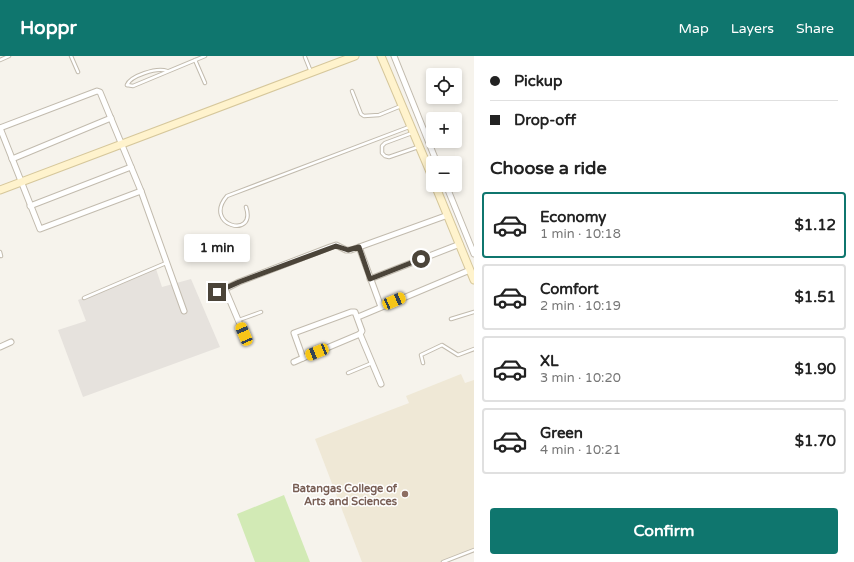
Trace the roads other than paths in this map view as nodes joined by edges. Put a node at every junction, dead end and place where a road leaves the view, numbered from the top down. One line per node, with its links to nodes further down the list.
1 (9, 56): 8 (lane)
2 (71, 56): 11 (lane)
3 (206, 56): 9 (lane)
4 (355, 56): 12 (street)
5 (381, 56): 17 (street)
6 (394, 56): 23 (street)
7 (305, 57): 12 (lane)
8 (0, 60)
9 (195, 60): 10 (lane); 15 (lane)
10 (168, 71): 13 (lane); 14 (lane)
11 (78, 72)
12 (311, 73): 21 (street)
13 (139, 76): 14 (lane); 14 (lane)
14 (142, 82)
15 (204, 83)
16 (352, 91): 17 (lane)
17 (401, 106): 20 (street)
18 (111, 118): 19 (street); 21 (street); 24 (street)
19 (0, 128): 24 (street)
20 (411, 130): 22 (street); 22 (lane); 33 (lane)
21 (121, 143): 26 (street); 27 (street)
22 (419, 146): 25 (street)
23 (434, 156)
24 (12, 159): 27 (street)
25 (426, 163)
26 (131, 167): 29 (street); 32 (street)
27 (21, 182): 28 (street); 32 (street)
28 (0, 190)
29 (141, 191): 32 (street); 38 (street)
30 (438, 192): 34 (street)
31 (449, 192): 37 (street)
32 (30, 206)
33 (246, 207)
34 (447, 212): 35 (street); 36 (street)
35 (460, 244): 39 (street); 40 (street)
36 (359, 247): 40 (street); 42 (street)
37 (474, 254)
38 (166, 262): 44 (lane); 46 (street)
39 (470, 270): 41 (street); 45 (street)
40 (370, 279): 45 (street)
41 (474, 280)
42 (225, 289): 43 (lane); 51 (street)
43 (210, 296)
44 (84, 298)
45 (381, 307): 49 (street)
46 (184, 311)
47 (261, 312): 51 (lane)
48 (474, 312): 50 (lane)
49 (358, 317): 53 (street); 57 (street)
50 (451, 319)
51 (238, 320): 52 (street)
52 (244, 334)
53 (360, 334): 57 (street); 59 (street)
54 (11, 342): 55 (street)
55 (0, 347)
56 (474, 349): 60 (lane)
57 (303, 358): 58 (street)
58 (294, 362)
59 (372, 363): 61 (lane); 62 (street)
60 (423, 363)
61 (348, 374)
62 (381, 384)
63 (474, 550): 64 (lane)
64 (443, 562)

